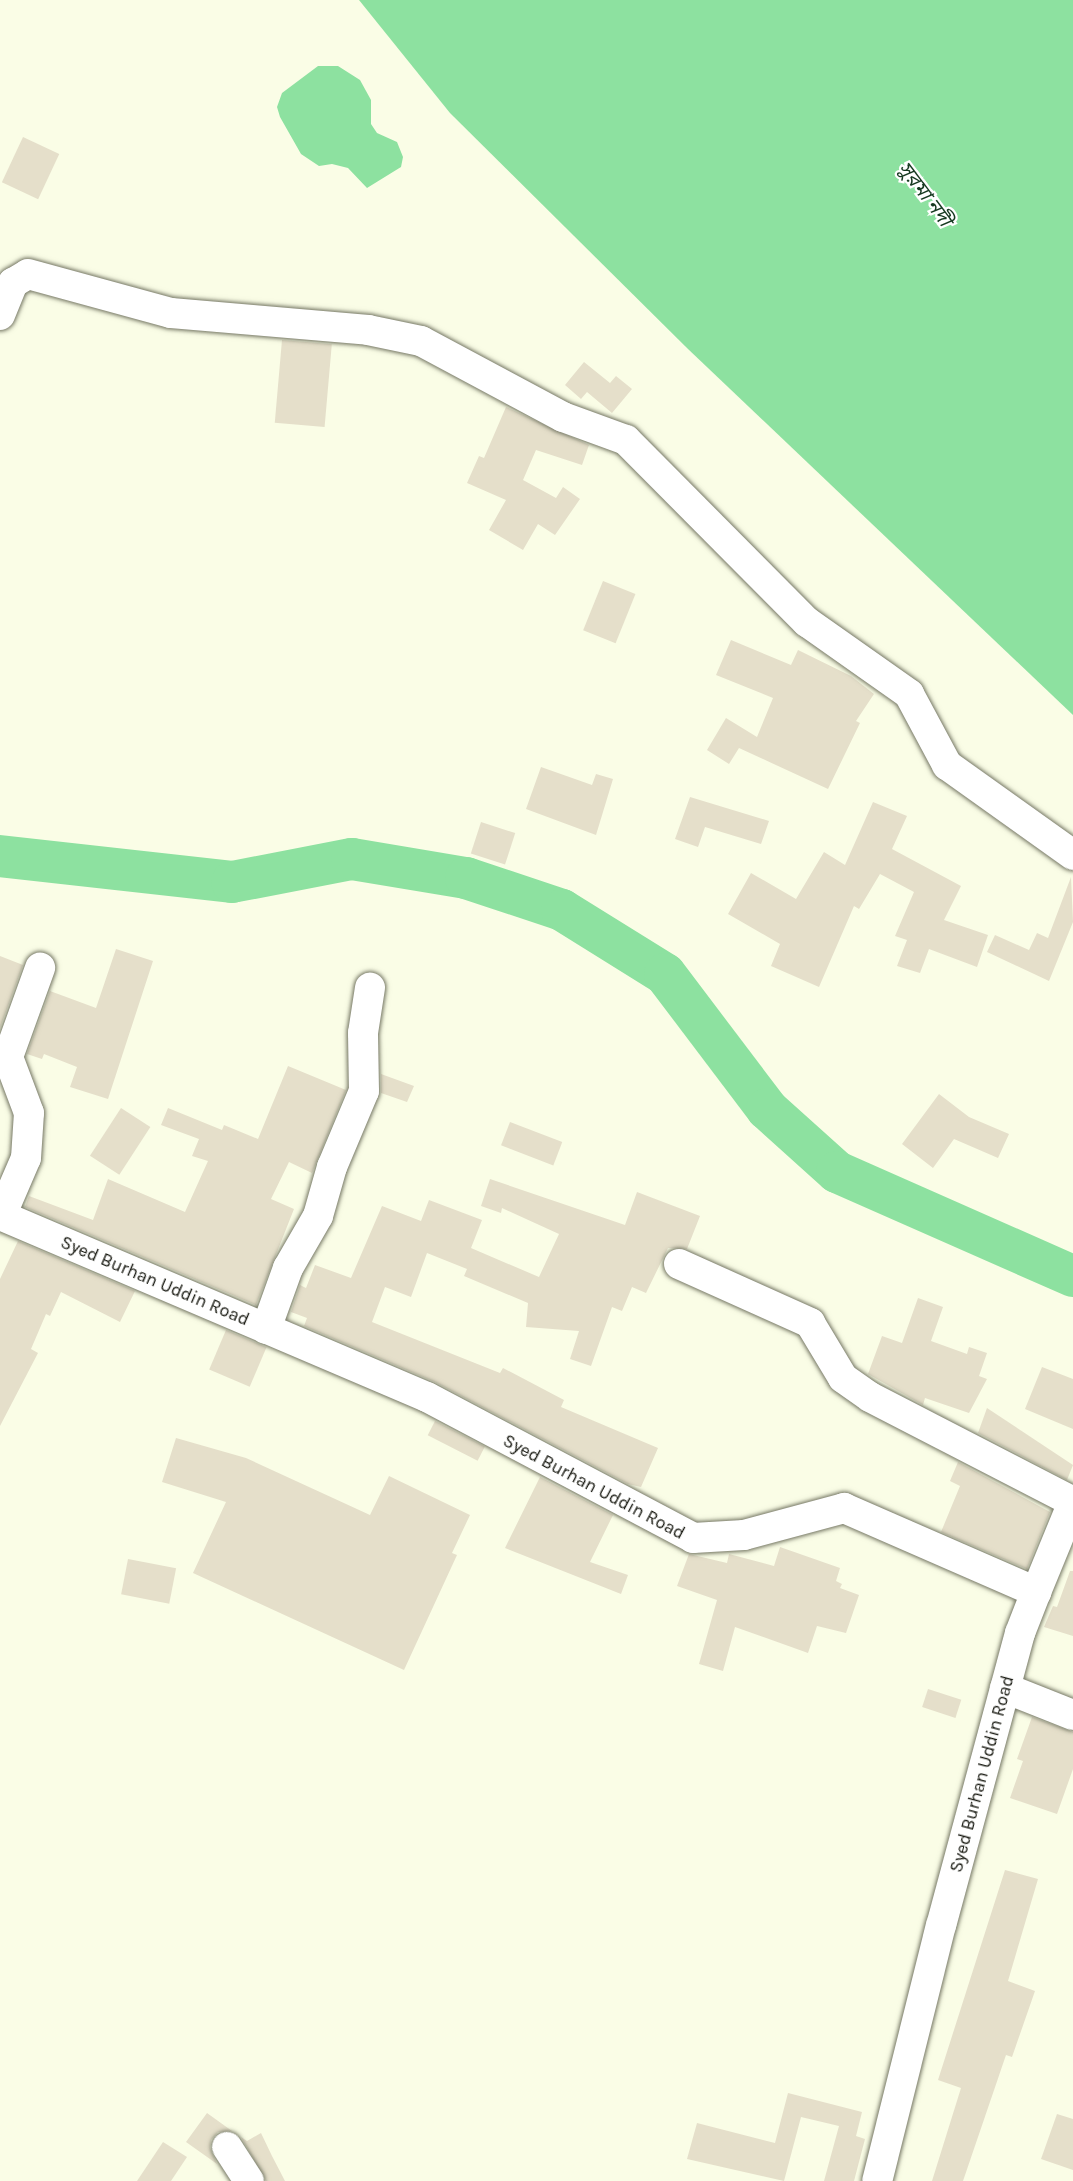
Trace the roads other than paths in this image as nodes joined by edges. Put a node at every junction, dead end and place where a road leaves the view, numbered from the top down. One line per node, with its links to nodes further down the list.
1 (0, 315): 2 (street)
2 (1073, 855)
3 (40, 968): 5 (street)
4 (370, 988): 7 (street)
5 (0, 1216): 7 (street, Syed Burhan Uddin Road)
6 (679, 1264): 8 (street)
7 (266, 1329): 8 (street, Syed Burhan Uddin Road)
8 (1036, 1592): 9 (street, Syed Burhan Uddin Road)
9 (1005, 1688): 10 (street); 13 (street, Syed Burhan Uddin Road)
10 (1073, 1715)
11 (227, 2147): 12 (street)
12 (249, 2181)
13 (877, 2181)

